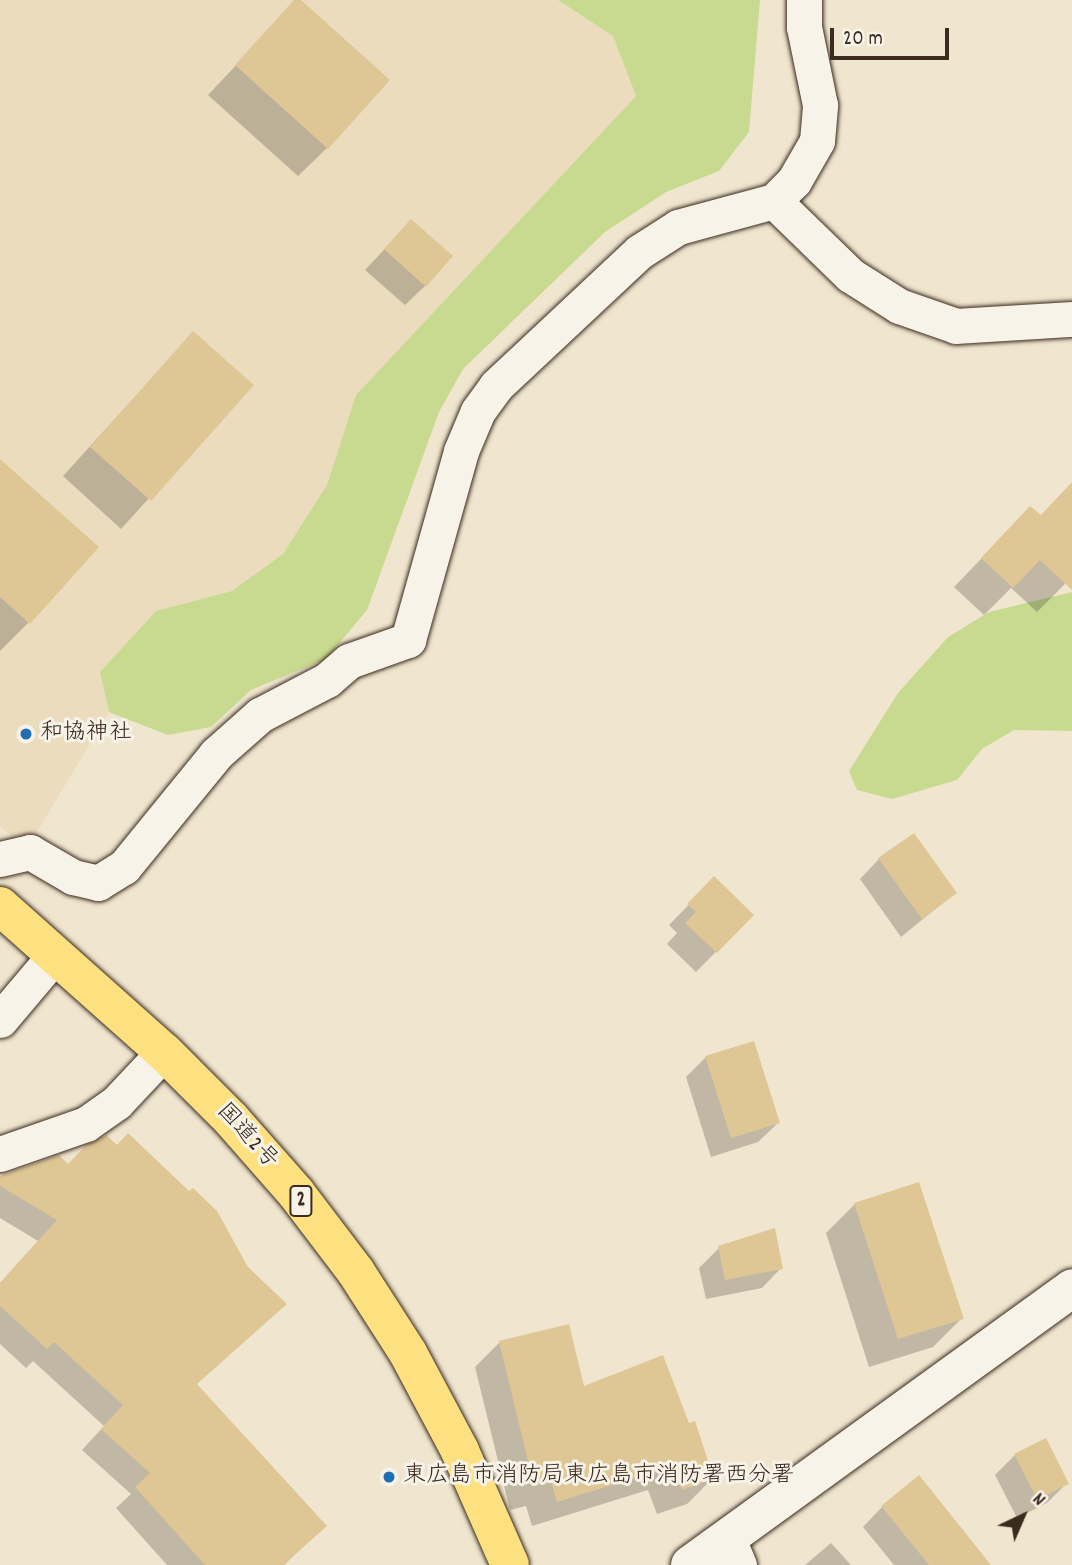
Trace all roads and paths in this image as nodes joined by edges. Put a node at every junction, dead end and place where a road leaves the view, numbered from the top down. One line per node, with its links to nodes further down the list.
1 (804, 0): 2 (street)
2 (774, 201): 3 (street); 4 (street)
3 (1072, 320)
4 (0, 859)
5 (0, 906): 6 (highway, 国道2号 / 2)
6 (55, 956): 7 (street); 8 (highway, 国道2号 / 2)
7 (0, 1020)
8 (164, 1052): 9 (street); 12 (highway, 国道2号 / 2)
9 (0, 1154)
10 (1072, 1288): 11 (street)
11 (734, 1552): 13 (street)
12 (510, 1565)
13 (690, 1565)

